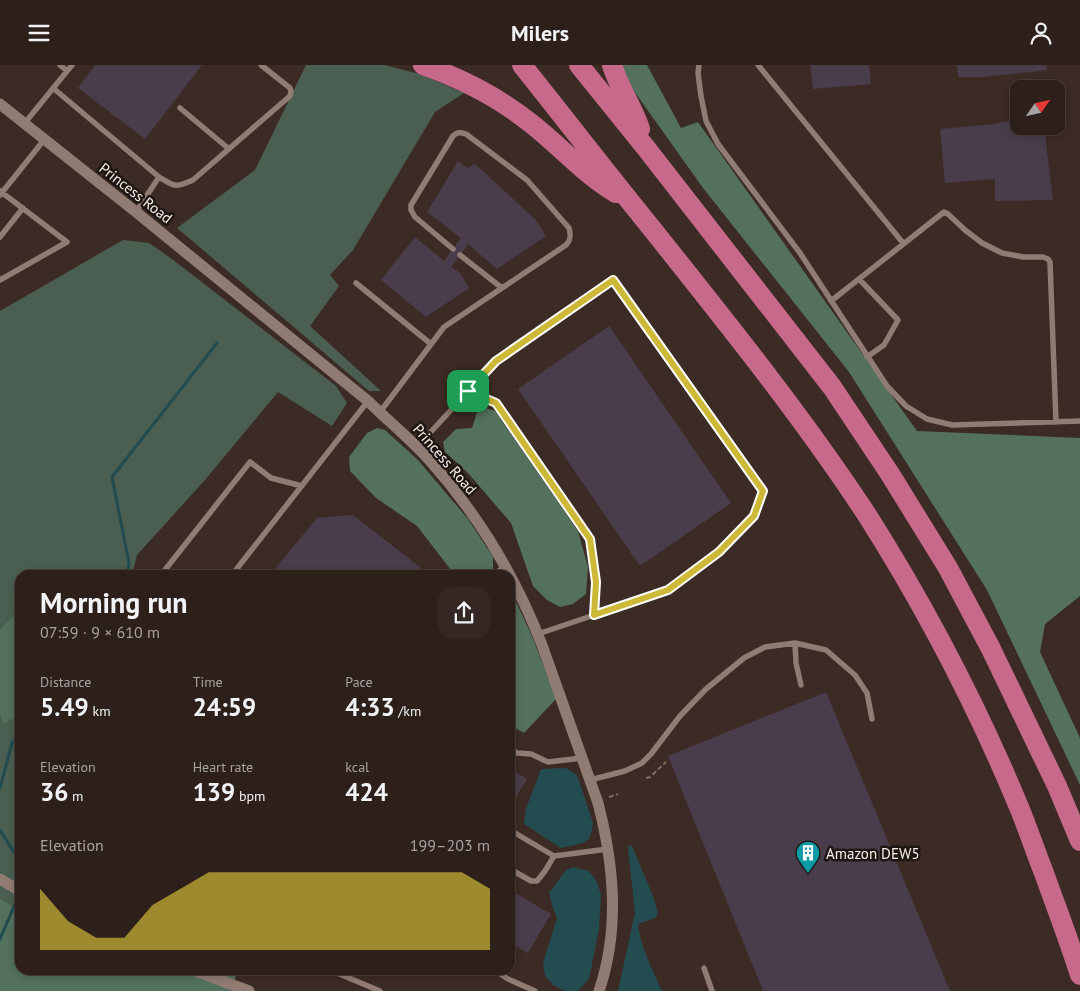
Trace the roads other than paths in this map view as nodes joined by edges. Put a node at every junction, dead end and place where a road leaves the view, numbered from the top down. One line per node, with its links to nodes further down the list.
1 (60, 65): 10 (lane)
2 (72, 65): 10 (lane)
3 (261, 65): 17 (lane)
4 (423, 65): 20 (highway)
5 (522, 65): 20 (highway)
6 (579, 65): 16 (highway)
7 (612, 65): 16 (highway)
8 (699, 65): 31 (lane)
9 (758, 65): 24 (lane)
10 (67, 71): 11 (lane)
11 (53, 88): 14 (lane); 18 (lane)
12 (0, 104): 14 (street, Princess Road)
13 (180, 108): 17 (lane)
14 (24, 124): 15 (street, Princess Road)
15 (44, 140): 19 (lane); 22 (street, Princess Road)
16 (646, 148): 56 (highway)
17 (229, 149): 18 (lane)
18 (159, 177): 22 (lane)
19 (1, 193): 21 (lane)
20 (629, 200): 66 (highway)
21 (23, 208): 23 (lane); 28 (lane)
22 (136, 212): 35 (street, Princess Road)
23 (0, 237)
24 (903, 243): 27 (lane); 38 (lane)
25 (453, 249): 30 (lane)
26 (460, 255): 30 (lane)
27 (858, 279): 31 (lane); 33 (lane)
28 (0, 280)
29 (356, 283): 32 (lane)
30 (502, 288): 32 (lane)
31 (831, 301): 33 (lane)
32 (431, 344): 36 (lane)
33 (868, 357): 38 (lane)
34 (468, 391): 39 (lane); 47 (lane); 47 (lane)
35 (368, 401): 36 (street, Princess Road); 40 (lane)
36 (380, 412): 39 (street, Princess Road)
37 (1080, 421): 38 (lane)
38 (1056, 422)
39 (417, 447): 41 (street, Princess Road)
40 (302, 486): 42 (lane); 43 (lane)
41 (505, 566): 44 (lane); 45 (street, Princess Road)
42 (166, 570)
43 (236, 570)
44 (500, 570)
45 (507, 570)
46 (515, 584): 48 (street, Princess Road)
47 (594, 615): 48 (lane)
48 (538, 634): 53 (street, Princess Road)
49 (794, 643): 50 (lane); 51 (lane); 54 (lane)
50 (801, 685)
51 (872, 719)
52 (515, 752): 53 (lane)
53 (582, 758): 54 (street, Princess Road)
54 (590, 780): 57 (street, Princess Road)
55 (515, 833): 58 (lane)
56 (1080, 841)
57 (608, 849): 58 (lane); 70 (street, Princess Road)
58 (554, 856): 59 (lane)
59 (515, 872)
60 (0, 879): 61 (street)
61 (15, 888)
62 (704, 968): 71 (lane)
63 (206, 975): 67 (street)
64 (342, 975): 68 (lane)
65 (502, 975): 69 (lane)
66 (1080, 975)
67 (249, 991)
68 (380, 991)
69 (535, 991)
70 (599, 991)
71 (712, 991)

